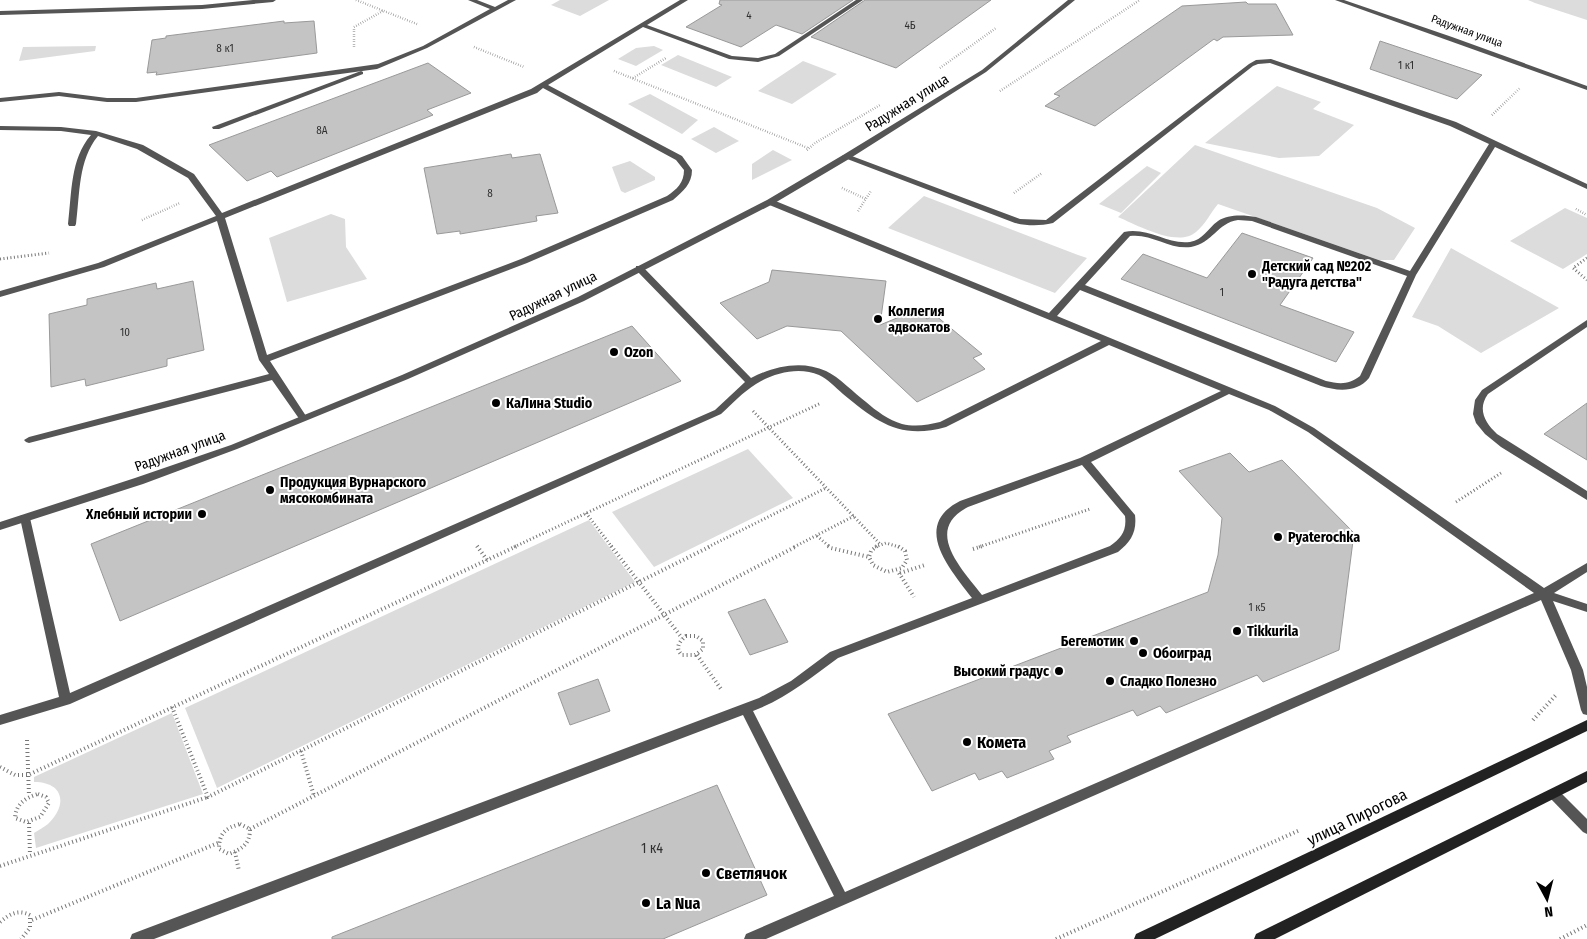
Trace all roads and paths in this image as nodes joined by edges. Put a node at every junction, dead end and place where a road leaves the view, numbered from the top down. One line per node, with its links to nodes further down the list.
1 (273, 0): 10 (street)
2 (470, 0): 8 (street)
3 (513, 0): 8 (street)
4 (685, 0): 11 (street)
5 (860, 0): 12 (street)
6 (1072, 0): 27 (street, Радужная улица)
7 (1338, 0): 16 (street, Радужная улица)
8 (495, 9): 14 (street)
9 (383, 11): 15 (path)
10 (0, 13)
11 (642, 25): 12 (street); 13 (street)
12 (690, 43): 17 (path)
13 (584, 59): 17 (path); 18 (street)
14 (381, 66): 15 (street); 21 (street)
15 (356, 70): 20 (street)
16 (1538, 70): 19 (street, Радужная улица); 24 (path)
17 (633, 78): 26 (path)
18 (544, 86): 34 (street); 49 (street)
19 (1587, 88)
20 (0, 100)
21 (216, 127)
22 (0, 128): 23 (street)
23 (96, 133): 31 (street); 36 (street)
24 (1474, 133): 25 (street); 33 (street)
25 (1494, 142): 30 (street); 42 (street)
26 (808, 148)
27 (846, 156): 28 (street); 32 (street, Радужная улица)
28 (886, 171): 33 (street); 37 (path)
29 (1042, 172): 33 (path)
30 (1587, 187)
31 (203, 193): 34 (street); 35 (path)
32 (770, 202): 37 (street); 41 (street, Радужная улица)
33 (990, 210)
34 (220, 216): 45 (street); 49 (street)
35 (135, 223)
36 (72, 224)
37 (843, 232): 46 (street)
38 (51, 252): 40 (path)
39 (1587, 258): 43 (path)
40 (0, 260)
41 (640, 268): 51 (street); 55 (street, Радужная улица)
42 (1412, 275): 44 (street); 44 (street)
43 (1587, 280)
44 (1079, 286): 46 (street)
45 (0, 294)
46 (1051, 317): 48 (street)
47 (1587, 323): 58 (street)
48 (1109, 341): 52 (street); 53 (street)
49 (264, 360): 50 (street)
50 (274, 376): 55 (street); 57 (street)
51 (750, 382): 53 (street); 54 (street)
52 (1230, 390): 59 (street); 65 (street)
53 (846, 392): 56 (path)
54 (737, 395): 56 (path); 82 (street)
55 (303, 418): 66 (street, Радужная улица)
56 (769, 428): 60 (path); 63 (path)
57 (29, 440)
58 (1525, 457): 61 (street); 65 (path)
59 (1084, 461): 62 (street); 71 (street)
60 (826, 488): 64 (path); 74 (path)
61 (1587, 496)
62 (1117, 500): 71 (path); 76 (street)
63 (586, 513): 74 (path); 83 (path)
64 (854, 516): 68 (path); 69 (path)
65 (1433, 516): 75 (street)
66 (25, 518): 67 (street, Радужная улица); 82 (street)
67 (0, 526)
68 (817, 536): 70 (path); 78 (path)
69 (880, 544): 70 (path); 73 (path)
70 (869, 557): 73 (path)
71 (949, 557): 73 (path); 76 (street)
72 (1587, 567): 75 (street)
73 (899, 572): 79 (path)
74 (639, 581): 78 (path); 89 (path)
75 (1544, 594): 77 (street); 85 (street); 104 (street)
76 (979, 599): 79 (street)
77 (1587, 608)
78 (664, 615): 80 (path); 95 (path)
79 (928, 619): 84 (street)
80 (682, 638): 81 (path); 81 (path)
81 (697, 655): 84 (path)
82 (66, 700): 86 (street)
83 (172, 707): 91 (path); 96 (path)
84 (742, 710): 104 (street); 109 (street)
85 (1587, 710)
86 (26, 713): 87 (street); 91 (path)
87 (0, 720)
88 (1587, 725): 112 (main road, улица Пирогова)
89 (301, 750): 95 (path); 96 (path)
90 (0, 767): 91 (path)
91 (28, 775): 94 (path)
92 (1587, 776): 93 (main road)
93 (1554, 794): 100 (street); 113 (main road)
94 (29, 796): 97 (path); 97 (path)
95 (314, 796): 99 (path)
96 (208, 797): 102 (path)
97 (29, 823): 102 (path)
98 (1309, 826): 111 (path)
99 (250, 828): 101 (path); 101 (path)
100 (1587, 828)
101 (218, 844): 105 (path)
102 (30, 855): 103 (path)
103 (0, 866)
104 (842, 899): 110 (street)
105 (32, 920): 106 (path); 108 (path)
106 (0, 922)
107 (1587, 925): 114 (path)
108 (21, 939)
109 (137, 939)
110 (751, 939)
111 (1056, 939)
112 (1141, 939)
113 (1261, 939)
114 (1560, 939)

